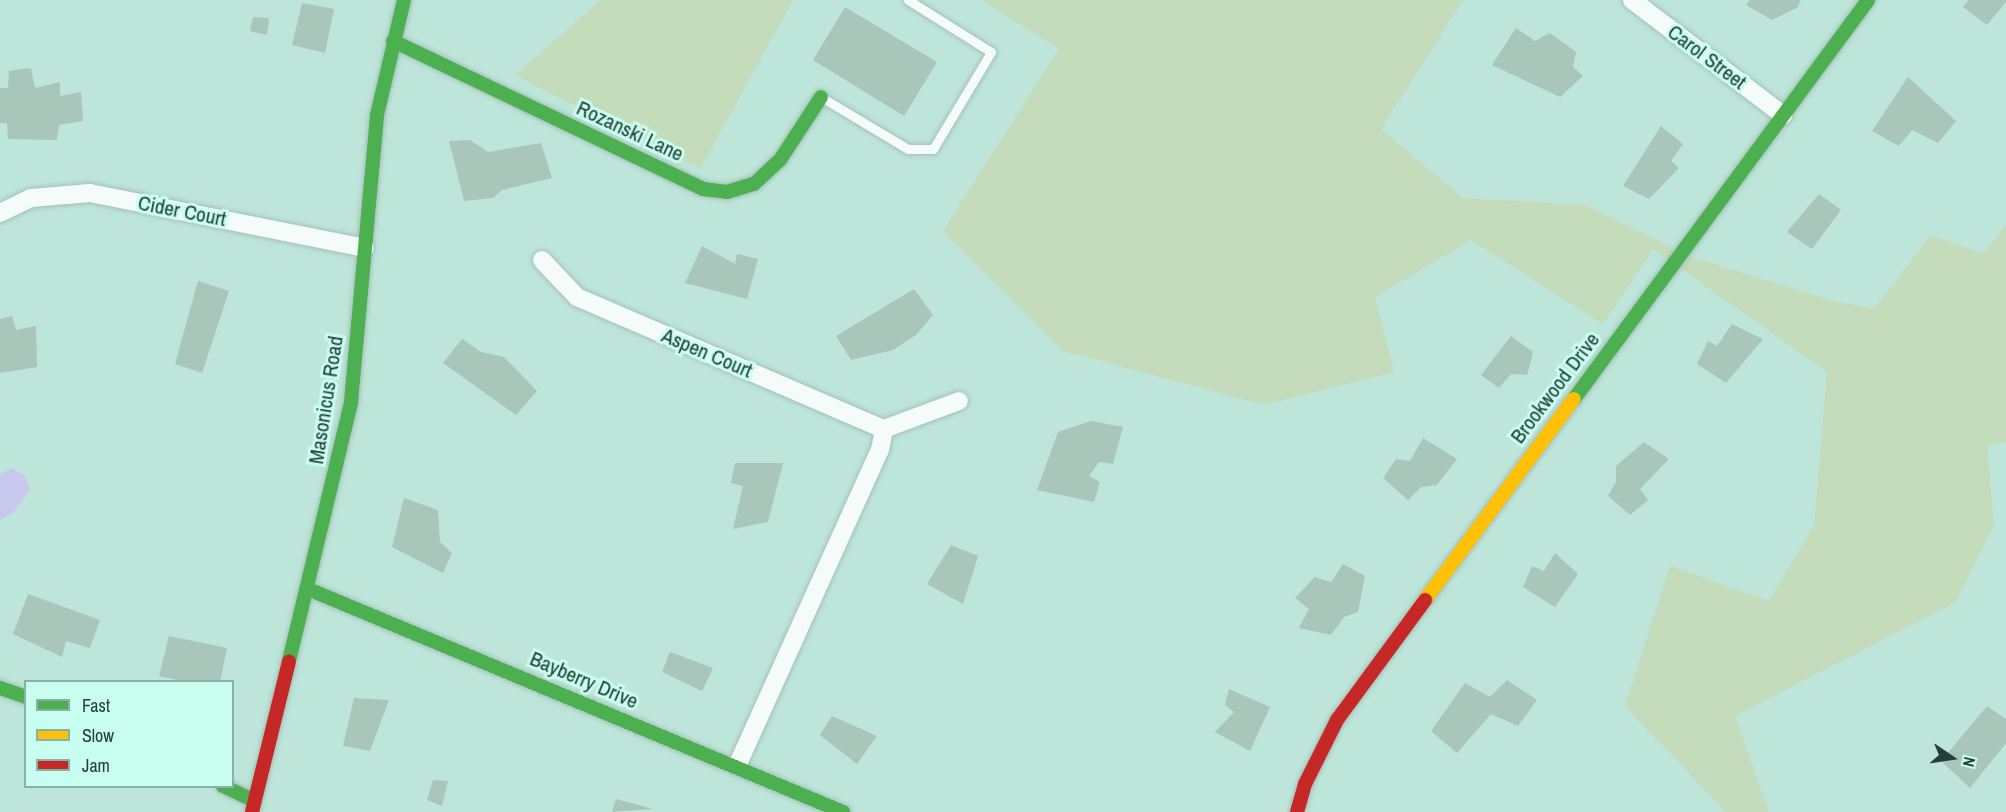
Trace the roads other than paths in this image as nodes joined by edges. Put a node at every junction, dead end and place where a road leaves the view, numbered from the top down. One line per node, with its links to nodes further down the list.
1 (404, 0): 5 (street, Masonicus Road)
2 (908, 0): 6 (lane)
3 (1632, 0): 7 (street, Carol Street)
4 (1868, 0): 7 (street, Brookwood Drive)
5 (393, 42): 6 (street, Rozanski Lane); 9 (street, Masonicus Road)
6 (821, 97)
7 (1783, 115): 20 (street, Brookwood Drive)
8 (0, 213): 9 (street, Cider Court)
9 (365, 248): 13 (street, Masonicus Road)
10 (542, 260): 12 (street, Aspen Court)
11 (959, 401): 12 (street)
12 (884, 429): 16 (street)
13 (308, 589): 16 (street, Bayberry Drive); 18 (street, Masonicus Road)
14 (0, 688): 15 (street)
15 (24, 696)
16 (737, 766): 19 (street, Bayberry Drive)
17 (226, 788): 18 (street)
18 (253, 806)
19 (843, 812)
20 (1297, 812)

